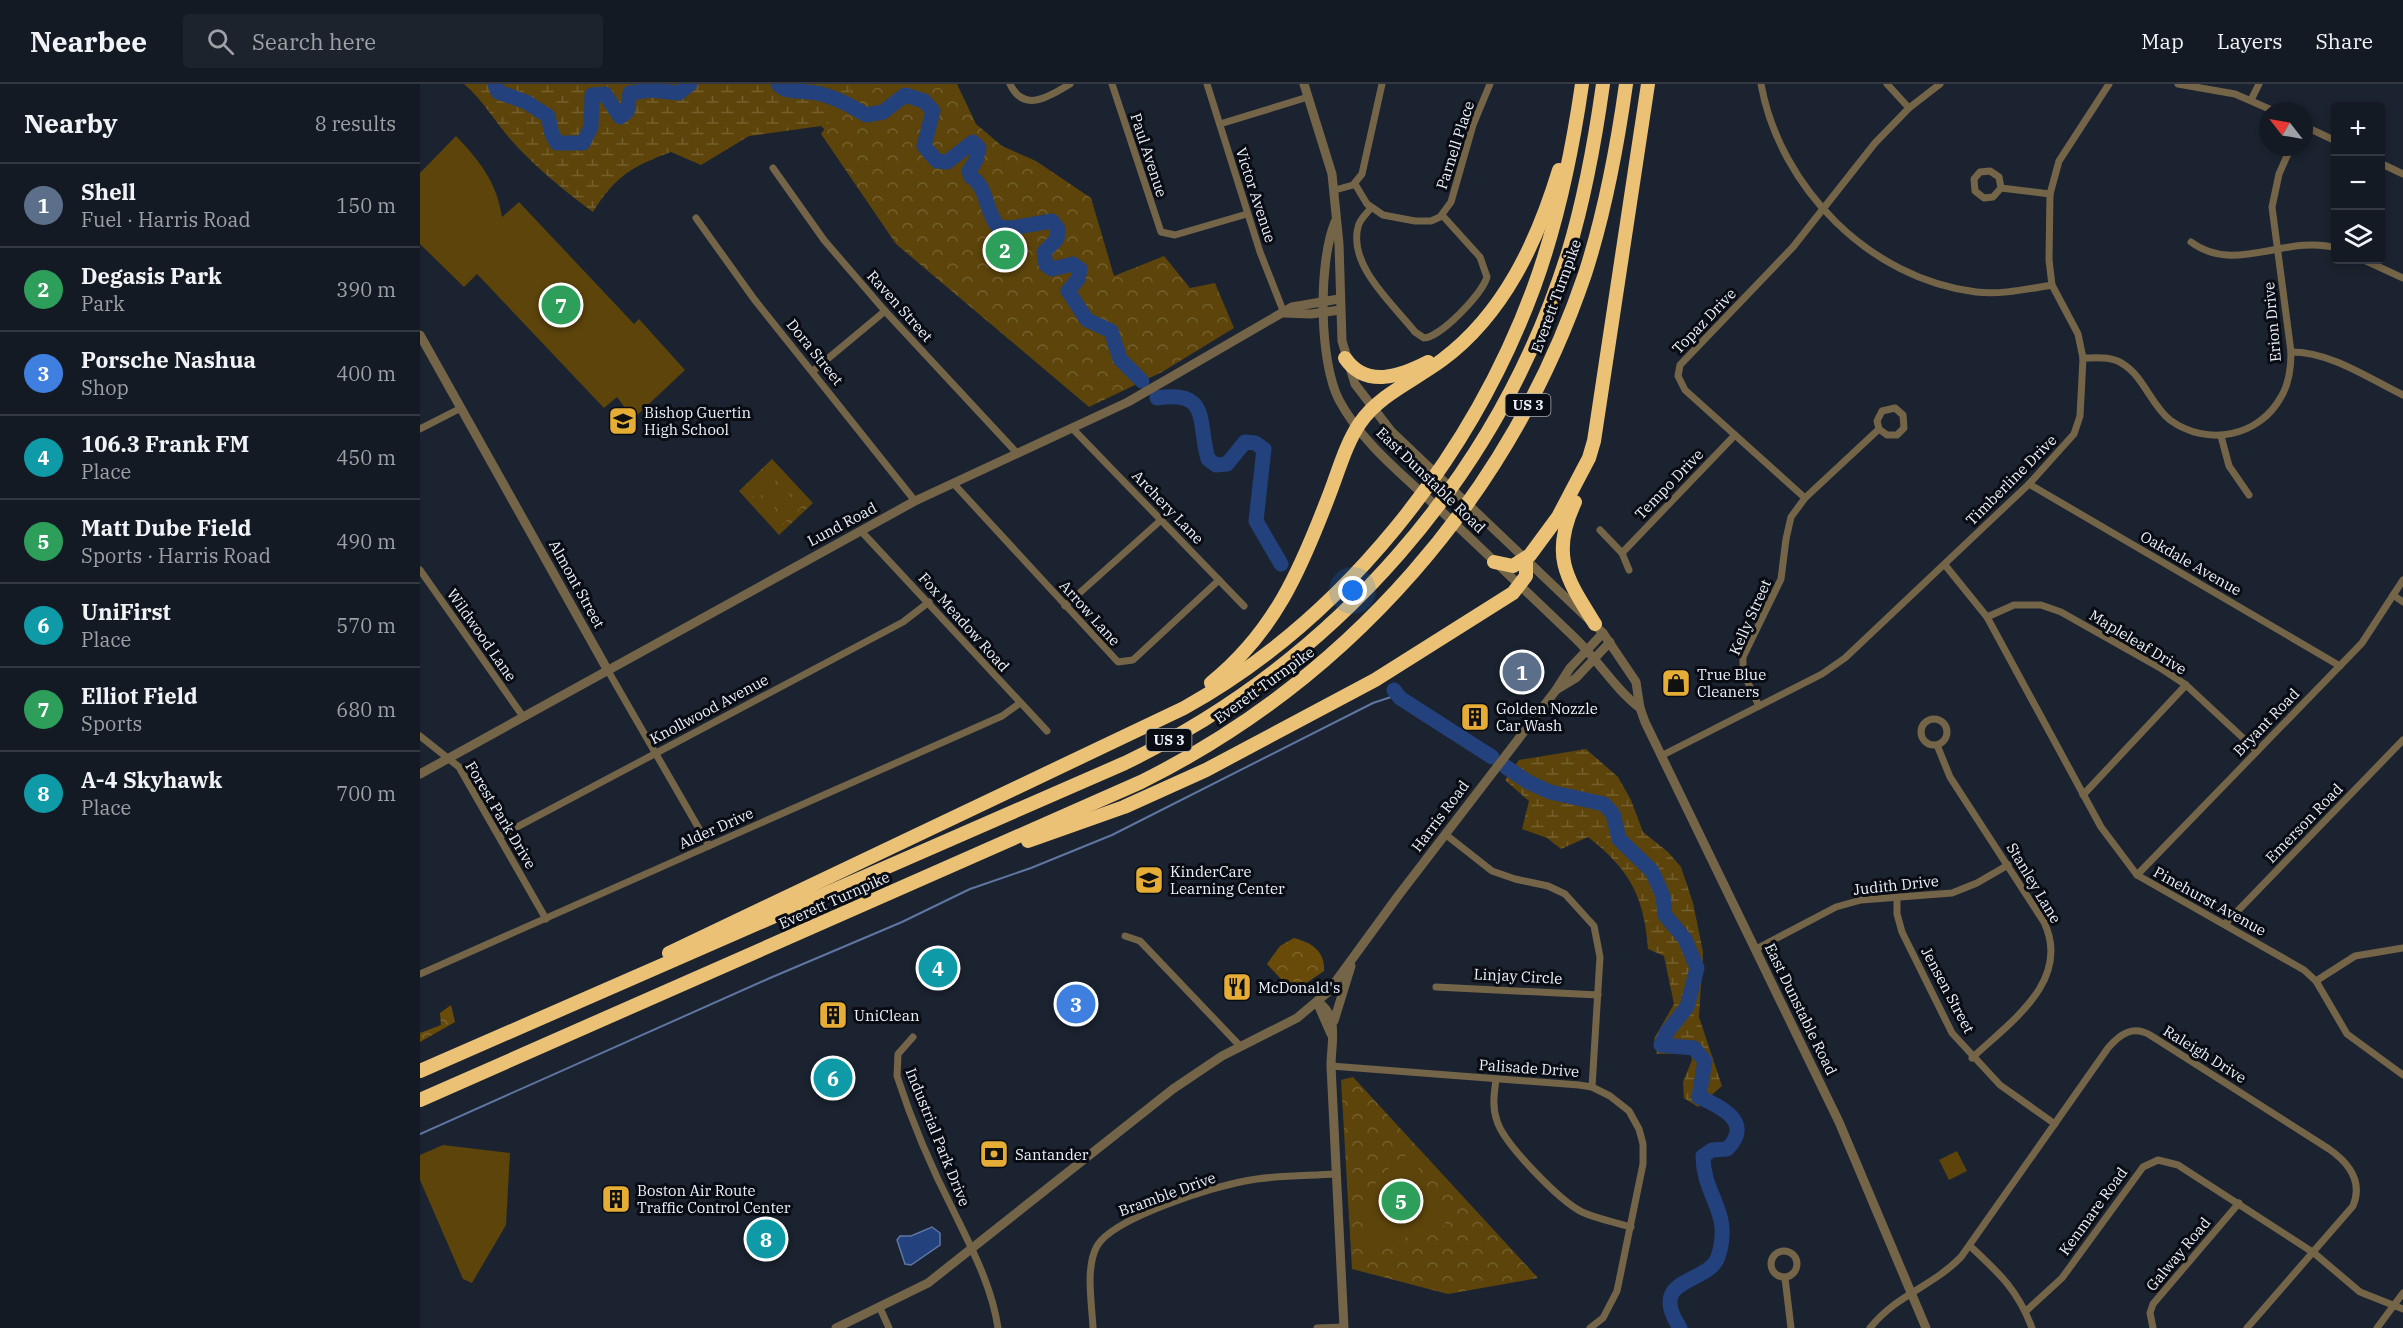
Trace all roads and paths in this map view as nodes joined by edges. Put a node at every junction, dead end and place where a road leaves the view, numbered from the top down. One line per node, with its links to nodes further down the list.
1 (1010, 84): 2 (street)
2 (1070, 84)
3 (1112, 84): 35 (street, Paul Avenue)
4 (1207, 84): 22 (street, Victor Avenue)
5 (1304, 84): 18 (street, East Dunstable Road)
6 (1382, 84): 29 (street)
7 (1490, 84): 36 (street, Parnell Place)
8 (1582, 84): 51 (highway); 105 (highway)
9 (1603, 84): 138 (highway, Everett Turnpike / US 3)
10 (1626, 84): 118 (highway, Everett Turnpike / US 3)
11 (1648, 84): 67 (highway)
12 (1761, 84): 34 (street)
13 (1887, 84): 21 (street)
14 (1940, 84): 21 (street, Topaz Drive)
15 (2109, 84): 32 (street, Timberline Drive)
16 (2178, 84): 19 (street)
17 (2259, 84): 19 (street)
18 (1308, 97): 22 (street); 31 (street, East Dunstable Road)
19 (2251, 100): 20 (street)
20 (2259, 104)
21 (1909, 108): 34 (street, Topaz Drive)
22 (1220, 124): 35 (street, Victor Avenue)
23 (2313, 130): 24 (street)
24 (2331, 139)
25 (2287, 156): 41 (street, Erion Drive)
26 (2385, 165): 28 (street)
27 (773, 168): 48 (street, Raven Street)
28 (2403, 174)
29 (1354, 184): 31 (street); 33 (street)
30 (2001, 188): 30 (street); 32 (street)
31 (1335, 190): 38 (street, East Dunstable Road)
32 (2050, 194): 44 (street, Timberline Drive)
33 (1371, 208): 36 (street); 36 (street)
34 (1825, 208): 44 (street); 64 (street, Topaz Drive)
35 (1247, 214): 50 (street, Victor Avenue)
36 (1443, 215)
37 (696, 218): 56 (street, Dora Street)
38 (1336, 218): 45 (street, East Dunstable Road); 46 (street, East Dunstable Road)
39 (2191, 242): 41 (street)
40 (2331, 247): 41 (street)
41 (2278, 248): 53 (street, Erion Drive)
42 (2373, 264): 43 (street)
43 (2403, 278)
44 (2052, 285): 55 (street, Timberline Drive)
45 (1340, 299): 46 (street, Lund Road); 47 (street, East Dunstable Road)
46 (1324, 301): 49 (street, East Dunstable Road); 50 (street, Lund Road)
47 (1340, 310): 49 (street, Lund Road); 54 (street, East Dunstable Road)
48 (885, 311): 56 (street); 66 (street, Raven Street)
49 (1324, 313): 50 (street, Lund Road); 61 (street, East Dunstable Road)
50 (1284, 314): 60 (street, Lund Road)
51 (1481, 324): 54 (highway); 59 (highway)
52 (420, 335): 58 (street, Almont Street)
53 (2291, 352): 57 (street); 65 (street, Erion Drive)
54 (1345, 358): 59 (street, East Dunstable Road)
55 (2083, 358): 65 (street, Erion Drive); 69 (street, Timberline Drive)
56 (813, 370): 72 (street, Dora Street)
57 (2403, 395)
58 (461, 408): 62 (street); 96 (street, Almont Street)
59 (1371, 409): 61 (highway); 77 (street, East Dunstable Road)
60 (1072, 428): 66 (street, Lund Road); 73 (street, Archery Lane)
61 (1357, 428): 78 (street, East Dunstable Road); 105 (highway)
62 (420, 429)
63 (1879, 429): 63 (street, Kelly Street); 71 (street, Kelly Street)
64 (1735, 435): 71 (street, Topaz Drive); 76 (street, Tempo Drive)
65 (2221, 436): 70 (street)
66 (1017, 453): 68 (street, Lund Road)
67 (1589, 458): 77 (highway); 91 (highway)
68 (954, 483): 72 (street, Lund Road); 88 (street, Arrow Lane)
69 (2029, 484): 79 (street, Timberline Drive); 95 (street, Oakdale Avenue)
70 (2249, 495)
71 (1805, 498): 100 (street, Kelly Street)
72 (915, 501): 75 (street, Lund Road)
73 (1161, 520): 82 (street, Archery Lane); 88 (street)
74 (1600, 530): 76 (street)
75 (861, 531): 86 (street, Fox Meadow Road); 96 (street, Lund Road)
76 (1622, 552): 81 (street)
77 (1526, 559): 78 (highway); 84 (highway); 91 (street, East Dunstable Road)
78 (1494, 562): 84 (street, East Dunstable Road)
79 (1945, 565): 90 (street, Pinehurst Avenue); 100 (street, Timberline Drive)
80 (420, 570): 102 (street, Wildwood Lane)
81 (1629, 570)
82 (1219, 580): 88 (street, Arrow Lane); 89 (street, Archery Lane)
83 (2403, 580): 85 (street, Bryant Road)
84 (1520, 586): 93 (street, East Dunstable Road); 118 (highway)
85 (2393, 596): 87 (street); 95 (street, Bryant Road)
86 (929, 602): 99 (street, Fox Meadow Road); 109 (street, Knollwood Avenue)
87 (2403, 602)
88 (1065, 606)
89 (1244, 606)
90 (1987, 617): 97 (street, Mapleleaf Drive); 113 (street, Pinehurst Avenue)
91 (1599, 629): 92 (street, East Dunstable Road); 93 (street, Harris Road)
92 (1610, 642): 94 (street, Harris Road); 101 (street, East Dunstable Road)
93 (1587, 650): 94 (street, East Dunstable Road); 98 (street, Harris Road)
94 (1594, 658): 98 (street, Harris Road); 101 (street, East Dunstable Road)
95 (2340, 666): 108 (street, Bryant Road)
96 (607, 669): 102 (street, Lund Road); 109 (street, Almont Street)
97 (2186, 685): 108 (street, Mapleleaf Drive); 113 (street)
98 (1556, 690): 114 (street, Harris Road)
99 (1020, 703): 103 (street, Fox Meadow Road); 116 (street, Alder Drive)
100 (1759, 706): 110 (street, Timberline Drive)
101 (1640, 708): 110 (street, East Dunstable Road)
102 (522, 715): 111 (street, Lund Road)
103 (1047, 731)
104 (420, 736): 111 (street, Forest Park Drive)
105 (1129, 736): 138 (highway)
106 (2403, 740): 122 (street, Emerson Road)
107 (1937, 745): 117 (street, Stanley Lane)
108 (2257, 751): 119 (street, Bryant Road)
109 (655, 752): 115 (street, Knollwood Avenue); 116 (street, Almont Street)
110 (1661, 756): 125 (street, East Dunstable Road)
111 (448, 758): 112 (street, Lund Road); 115 (street, Forest Park Drive)
112 (420, 774)
113 (2083, 795): 119 (street, Pinehurst Avenue)
114 (1445, 834): 126 (street, Harris Road); 130 (street)
115 (500, 836): 121 (street, Forest Park Drive)
116 (709, 846): 121 (street, Alder Drive)
117 (2008, 865): 120 (street, Judith Drive); 136 (street, Stanley Lane)
118 (935, 873): 142 (highway, Everett Turnpike / US 3)
119 (2137, 874): 122 (street, Pinehurst Avenue)
120 (1897, 899): 125 (street, Judith Drive); 136 (street, Jensen Street)
121 (546, 919): 127 (street, Alder Drive)
122 (2225, 924): 128 (street, Pinehurst Avenue)
123 (1125, 936): 135 (street)
124 (2403, 948): 128 (street)
125 (1755, 949): 151 (street, East Dunstable Road)
126 (1351, 962): 131 (street, Harris Road); 132 (street, Harris Road)
127 (420, 974)
128 (2316, 981): 139 (street, Pinehurst Avenue)
129 (1436, 987): 130 (street, Linjay Circle)
130 (1598, 995): 141 (street)
131 (1317, 1002): 132 (street); 133 (street, Harris Road); 135 (street)
132 (1333, 1024): 133 (street, Harris Road)
133 (1331, 1034): 137 (street, Harris Road)
134 (913, 1037): 148 (street, Industrial Park Drive)
135 (1240, 1046): 148 (street)
136 (1972, 1058): 143 (street, Jensen Street)
137 (1331, 1066): 140 (street, Palisade Drive); 144 (street, Harris Road)
138 (420, 1071)
139 (2403, 1074)
140 (1496, 1080): 141 (street, Palisade Drive); 146 (street)
141 (1592, 1087): 146 (street, Palisade Drive)
142 (420, 1100)
143 (2055, 1124): 147 (street, Raleigh Drive); 149 (street, Raleigh Drive)
144 (1336, 1174): 157 (street, Harris Road); 161 (street, Bramble Drive)
145 (2239, 1203): 149 (street, Kenmare Road); 156 (street, Kenmare Road); 168 (street, Galway Road)
146 (1631, 1227): 163 (street, Palisade Drive)
147 (1970, 1246): 151 (street, Raleigh Drive); 156 (street)
148 (972, 1250): 154 (street); 160 (street, Industrial Park Drive)
149 (2314, 1253): 153 (street, Kenmare Road); 169 (street, Raleigh Drive)
150 (1785, 1278): 164 (street)
151 (1911, 1292): 165 (street, Raleigh Drive); 166 (street, East Dunstable Road)
152 (2403, 1293): 153 (street)
153 (2393, 1305): 155 (street, Kenmare Road); 170 (street)
154 (880, 1308): 158 (street); 159 (street)
155 (2403, 1309)
156 (2026, 1311): 167 (street)
157 (1344, 1327): 162 (street)
158 (836, 1328)
159 (889, 1328)
160 (998, 1328)
161 (1094, 1328)
162 (1317, 1328)
163 (1590, 1328)
164 (1791, 1328)
165 (1870, 1328)
166 (1926, 1328)
167 (2032, 1328)
168 (2153, 1328)
169 (2247, 1328)
170 (2377, 1328)

